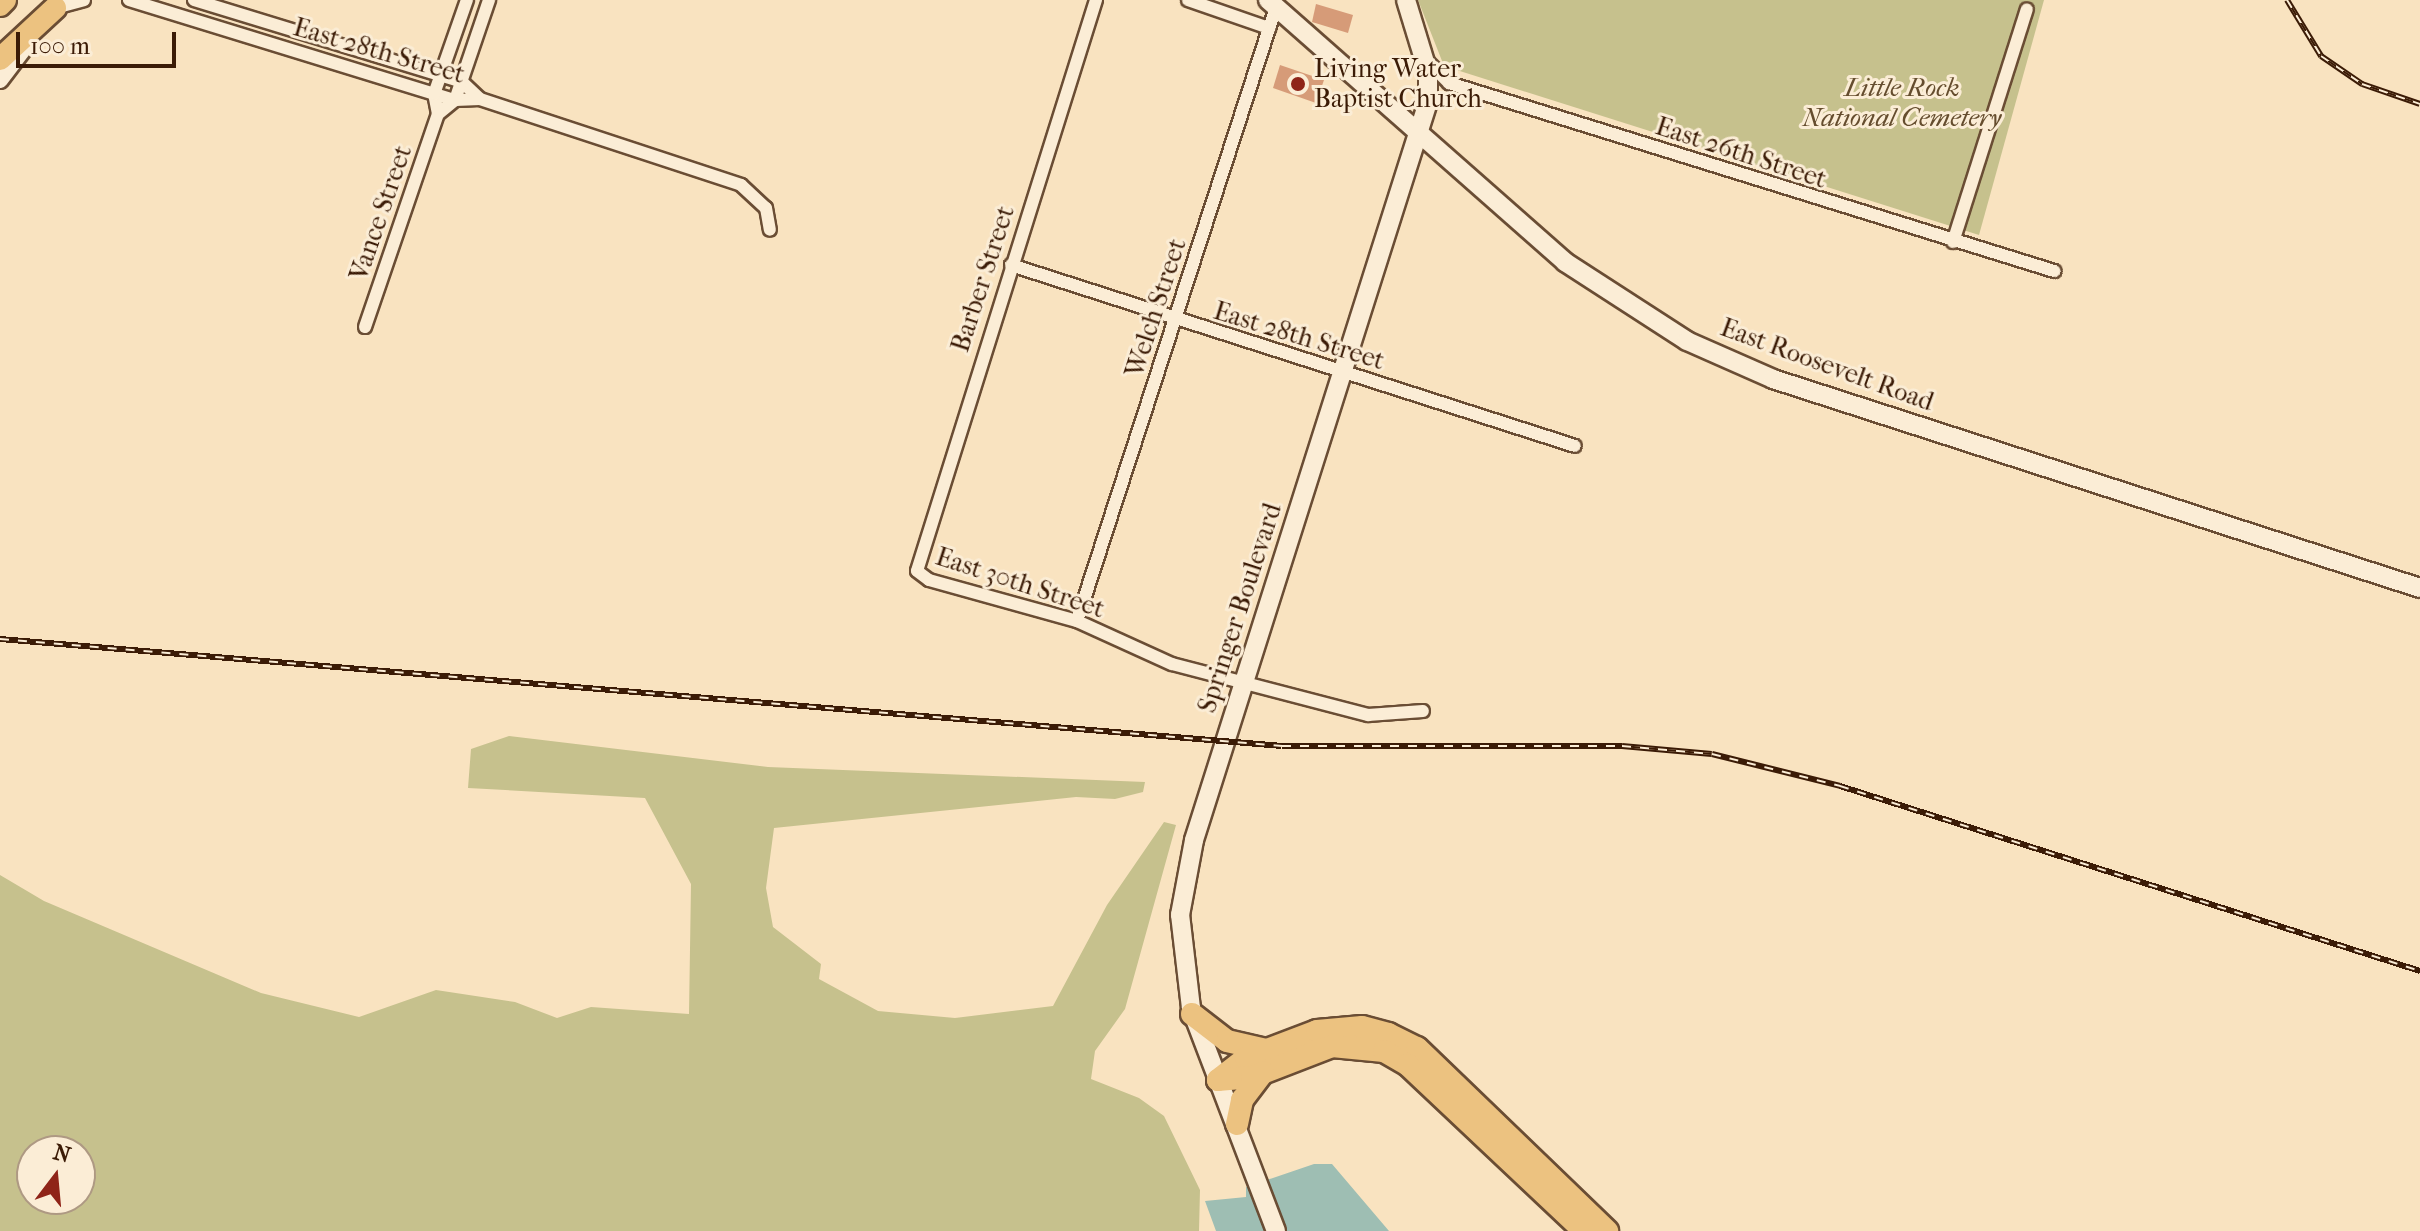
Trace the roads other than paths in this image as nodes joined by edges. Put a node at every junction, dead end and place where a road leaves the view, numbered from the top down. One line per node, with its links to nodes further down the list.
1 (5, 0): 11 (highway)
2 (84, 0): 12 (street)
3 (129, 0): 20 (street, East 28th Street)
4 (194, 0): 17 (street, East 28th Street)
5 (467, 0): 17 (street)
6 (489, 0): 19 (street)
7 (1096, 0): 27 (street, Barber Street)
8 (1188, 0): 14 (street)
9 (1406, 0): 15 (main road, Springer Boulevard)
10 (1272, 4): 14 (street, Welch Street); 24 (main road, East Roosevelt Road)
11 (0, 5)
12 (55, 8): 16 (highway); 18 (street)
13 (2027, 9): 26 (street)
14 (1269, 28): 29 (street, Welch Street)
15 (1425, 57): 24 (main road, Springer Boulevard); 26 (street, East 26th Street)
16 (0, 59)
17 (440, 75): 19 (street, East 28th Street); 20 (street)
18 (0, 80)
19 (462, 82): 21 (street, East 28th Street); 22 (street)
20 (434, 94): 22 (street, East 28th Street); 23 (street)
21 (480, 99): 22 (street, East 28th Street); 25 (street, East 28th Street)
22 (455, 100): 23 (street)
23 (438, 114): 30 (street, Vance Street)
24 (1419, 133): 31 (main road, Springer Boulevard); 34 (main road, East Roosevelt Road)
25 (770, 230)
26 (1953, 242): 28 (street, East 26th Street)
27 (1011, 265): 29 (street, East 28th Street); 33 (street, Barber Street)
28 (2054, 271)
29 (1174, 319): 31 (street, East 28th Street); 35 (street, Welch Street)
30 (365, 327)
31 (1342, 374): 32 (street, East 28th Street); 36 (main road, Springer Boulevard)
32 (1575, 446)
33 (917, 571): 35 (street, East 30th Street)
34 (2420, 588)
35 (1077, 621): 36 (street, East 30th Street)
36 (1244, 681): 37 (street, East 30th Street); 38 (main road, Springer Boulevard)
37 (1423, 711)
38 (1192, 1014): 40 (highway); 41 (main road, Springer Boulevard)
39 (1359, 1036): 40 (highway); 44 (highway); 45 (highway)
40 (1264, 1061): 41 (highway); 42 (highway)
41 (1218, 1080): 42 (main road, Springer Boulevard)
42 (1240, 1132): 43 (main road, Springer Boulevard)
43 (1276, 1231)
44 (1584, 1231)
45 (1607, 1231)

